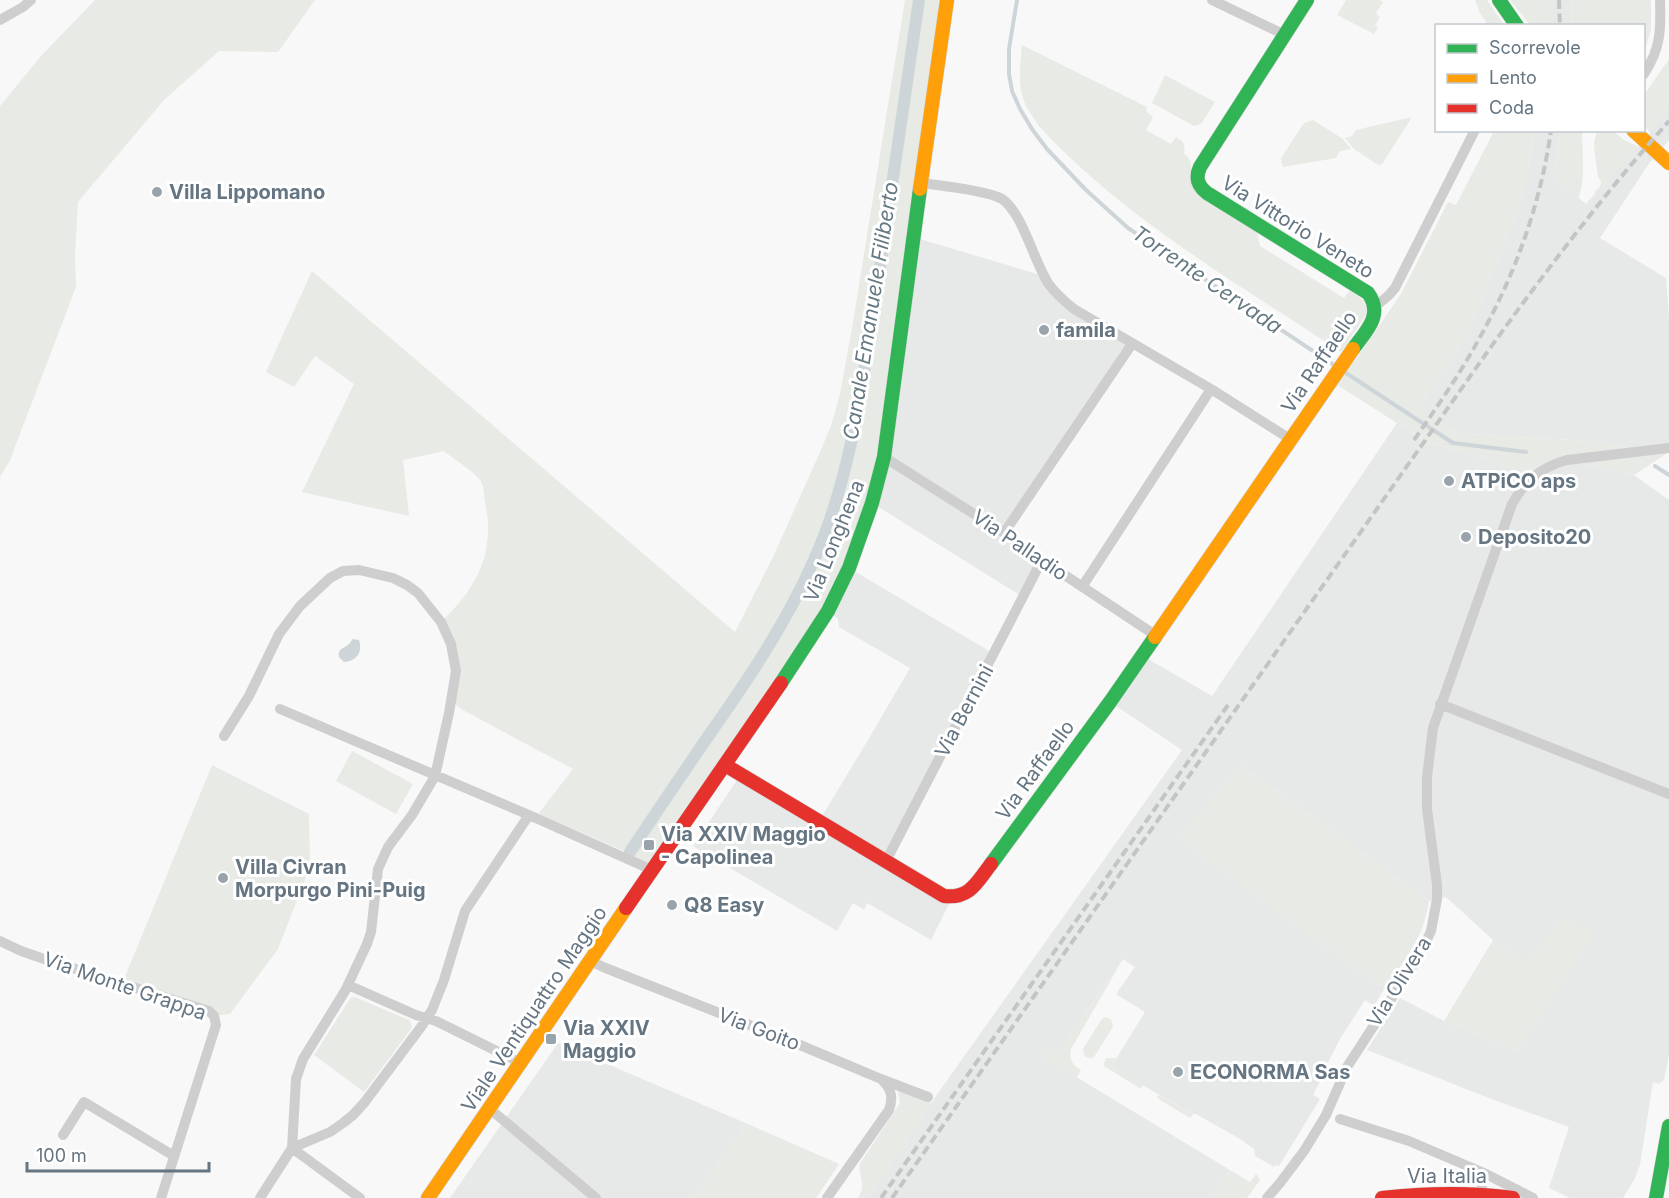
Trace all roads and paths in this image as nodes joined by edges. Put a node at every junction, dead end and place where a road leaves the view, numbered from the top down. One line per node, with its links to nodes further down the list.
1 (31, 0): 7 (street)
2 (947, 0): 15 (street, Via Longhena)
3 (1212, 0): 10 (street)
4 (1308, 0): 10 (street, Via Vittorio Veneto)
5 (1499, 0): 9 (street)
6 (1660, 0): 8 (street)
7 (0, 20)
8 (1665, 21): 11 (street)
9 (1516, 24)
10 (1285, 35): 16 (street, Via Vittorio Veneto)
11 (1645, 72)
12 (1473, 132): 16 (street)
13 (1635, 132): 14 (street)
14 (1667, 160)
15 (921, 183): 17 (street, Via Raffaello); 21 (street, Via Longhena)
16 (1376, 306): 19 (street, Via Raffaello)
17 (1132, 344): 18 (street, Via Raffaello); 22 (street)
18 (1211, 389): 19 (street, Via Raffaello); 24 (street)
19 (1290, 439): 25 (street, Via Raffaello)
20 (1669, 448): 26 (street, Via Olivera)
21 (884, 457): 22 (street, Via Palladio); 29 (street, Via Longhena)
22 (1004, 533): 23 (street, Via Palladio)
23 (1042, 560): 24 (street, Via Palladio); 34 (street, Via Bernini)
24 (1082, 587): 25 (street, Via Palladio)
25 (1155, 635): 34 (street, Via Raffaello)
26 (1440, 704): 31 (street); 59 (street, Via Olivera)
27 (280, 709): 30 (street)
28 (224, 736): 30 (street)
29 (725, 765): 33 (street, Via Longhena); 34 (street, Via Raffaello)
30 (435, 776): 32 (street); 38 (street)
31 (1669, 794)
32 (529, 815): 35 (street); 39 (street)
33 (672, 842): 35 (street, Viale Ventiquattro Maggio)
34 (886, 861)
35 (652, 870): 37 (street, Viale Ventiquattro Maggio)
36 (0, 941): 48 (street, Via Monte Grappa)
37 (591, 961): 40 (street, Viale Ventiquattro Maggio); 41 (street, Via Goito)
38 (348, 985): 39 (street); 47 (street)
39 (427, 1018): 40 (street); 47 (street)
40 (521, 1063): 43 (street, Viale Ventiquattro Maggio)
41 (881, 1079): 42 (street, Via Goito); 58 (street)
42 (928, 1097)
43 (490, 1108): 56 (street, Viale Ventiquattro Maggio); 57 (street)
44 (1340, 1119): 49 (street)
45 (1669, 1126): 50 (street)
46 (63, 1135): 48 (street)
47 (292, 1148): 54 (street); 55 (street)
48 (174, 1156): 53 (street, Via Monte Grappa)
49 (1484, 1173): 51 (street); 62 (street)
50 (1660, 1176): 63 (street); 64 (street)
51 (1479, 1194): 52 (street, Via Italia); 61 (street, Via Italia)
52 (1453, 1195): 60 (street, Via Italia)
53 (161, 1198)
54 (260, 1198)
55 (360, 1198)
56 (428, 1198)
57 (596, 1198)
58 (827, 1198)
59 (1267, 1198)
60 (1382, 1198)
61 (1514, 1198)
62 (1533, 1198)
63 (1647, 1198)
64 (1657, 1198)

